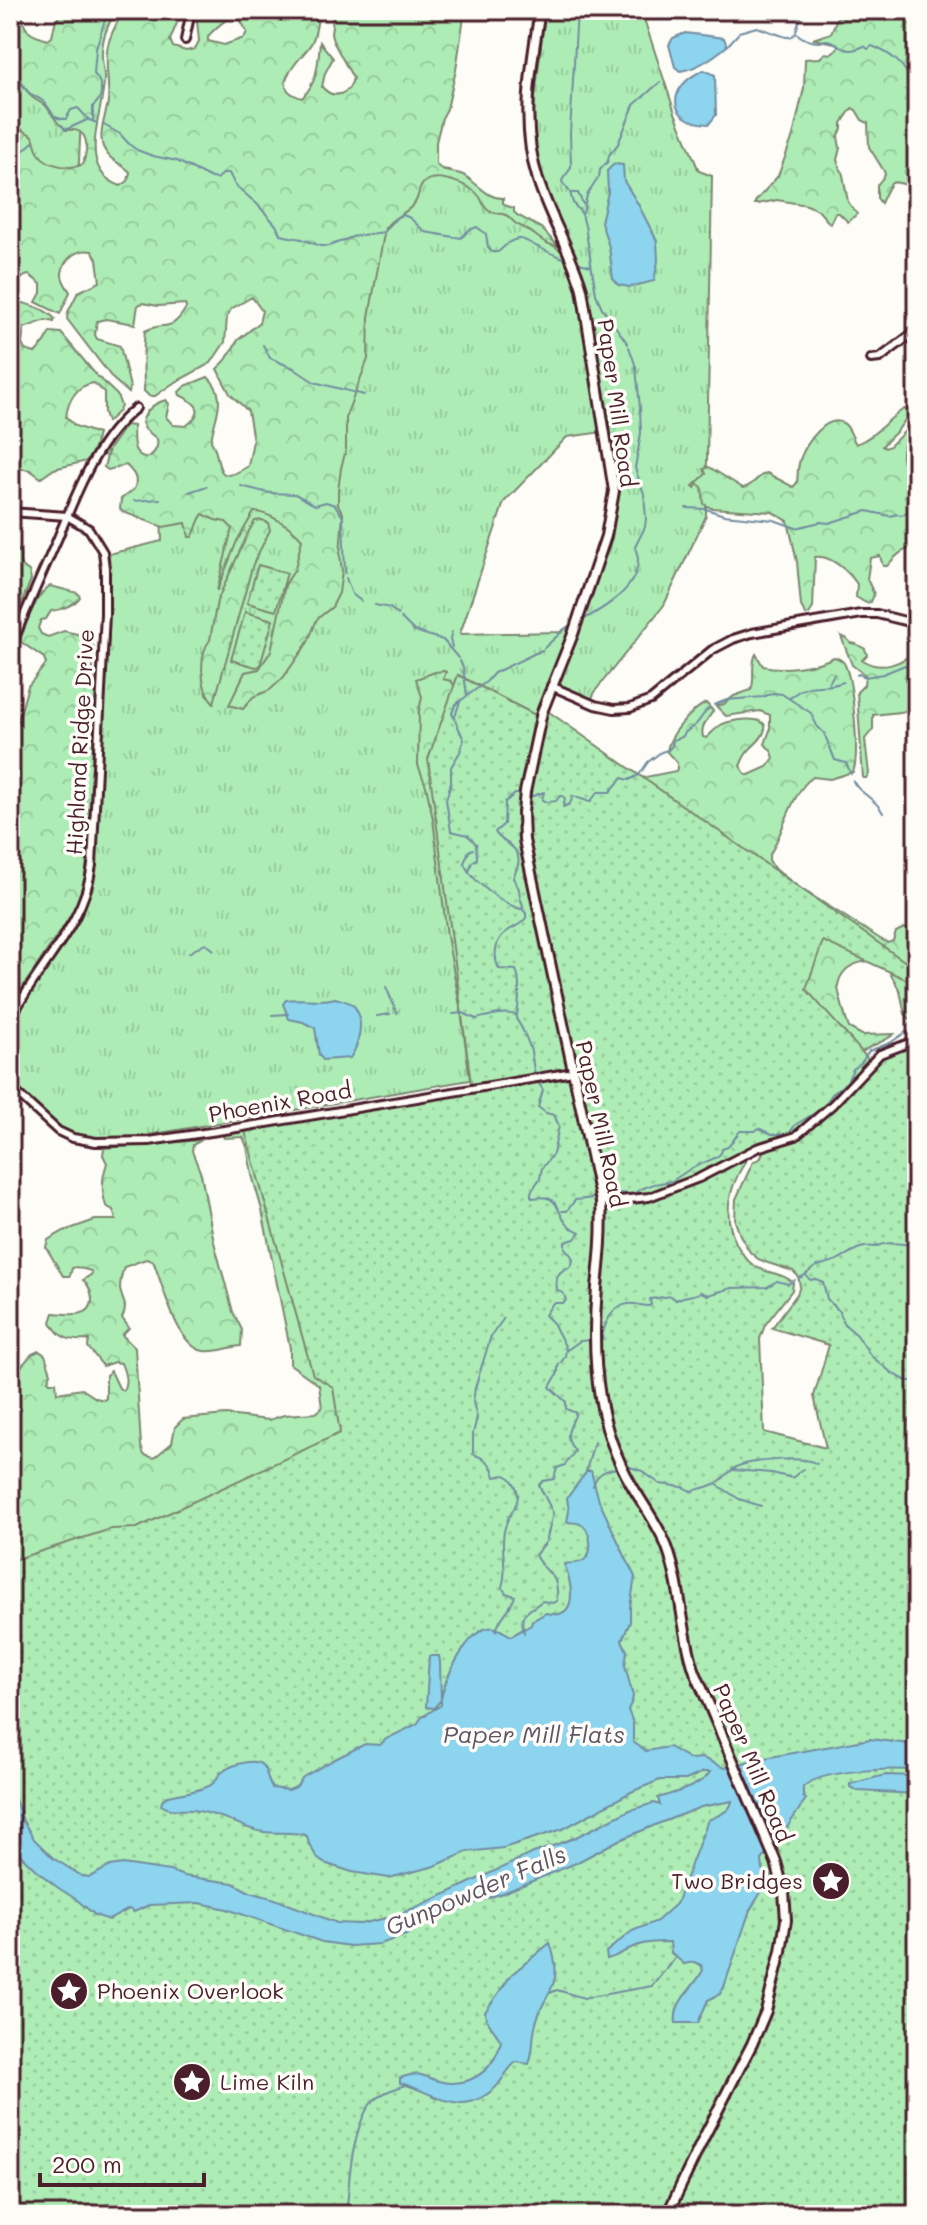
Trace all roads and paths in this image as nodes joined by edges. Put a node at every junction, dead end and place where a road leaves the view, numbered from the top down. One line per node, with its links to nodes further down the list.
1 (189, 10): 3 (street)
2 (540, 10): 11 (main road, Paper Mill Road)
3 (185, 40)
4 (917, 330): 5 (street)
5 (871, 359)
6 (136, 408): 8 (street)
7 (10, 512): 8 (street)
8 (67, 516): 10 (street); 12 (street, Highland Ridge Drive)
9 (917, 624): 11 (street)
10 (10, 649)
11 (551, 686): 14 (main road, Paper Mill Road)
12 (10, 1021)
13 (917, 1040): 16 (street)
14 (573, 1072): 15 (street, Phoenix Road); 16 (main road, Paper Mill Road)
15 (10, 1087)
16 (601, 1202): 17 (main road, Paper Mill Road)
17 (667, 2215)

